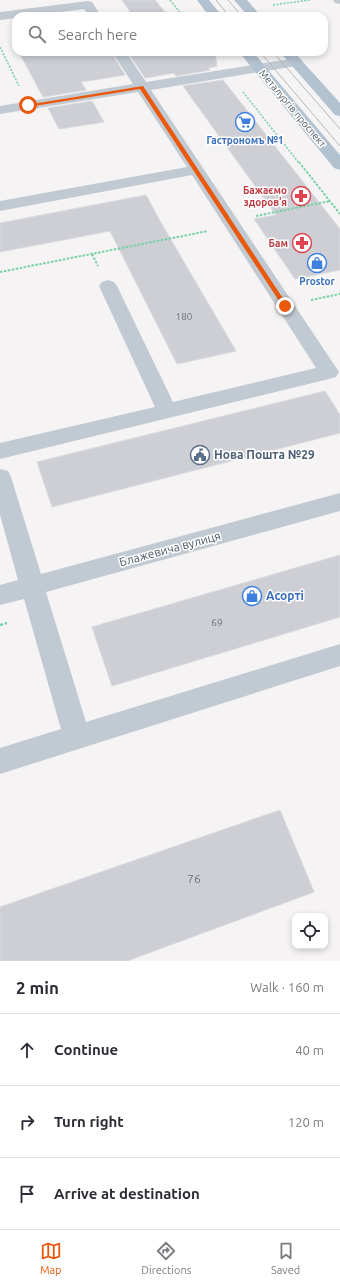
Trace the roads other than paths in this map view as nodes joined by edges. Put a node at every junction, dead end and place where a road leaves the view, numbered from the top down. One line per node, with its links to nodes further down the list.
1 (203, 0): 5 (main road)
2 (240, 0): 6 (main road)
3 (32, 12): 4 (street)
4 (92, 12)
5 (213, 12)
6 (251, 12)
7 (12, 14): 8 (street)
8 (0, 16)
9 (122, 56): 13 (street)
10 (250, 56): 12 (main road, Металургів проспект)
11 (291, 57): 12 (street); 15 (main road)
12 (260, 68): 13 (street); 16 (main road, Металургів проспект)
13 (142, 87): 14 (street); 17 (street)
14 (0, 110)
15 (340, 112)
16 (340, 165)
17 (196, 170): 18 (street); 20 (street)
18 (0, 206)
19 (108, 286): 20 (street)
20 (168, 411): 21 (street)
21 (0, 451)
22 (0, 477): 24 (street)
23 (340, 502): 24 (street, Блажевича вулиця)
24 (32, 586): 25 (street, Блажевича вулиця); 27 (street)
25 (0, 595)
26 (340, 655): 27 (street)
27 (77, 737): 28 (street)
28 (0, 761)

